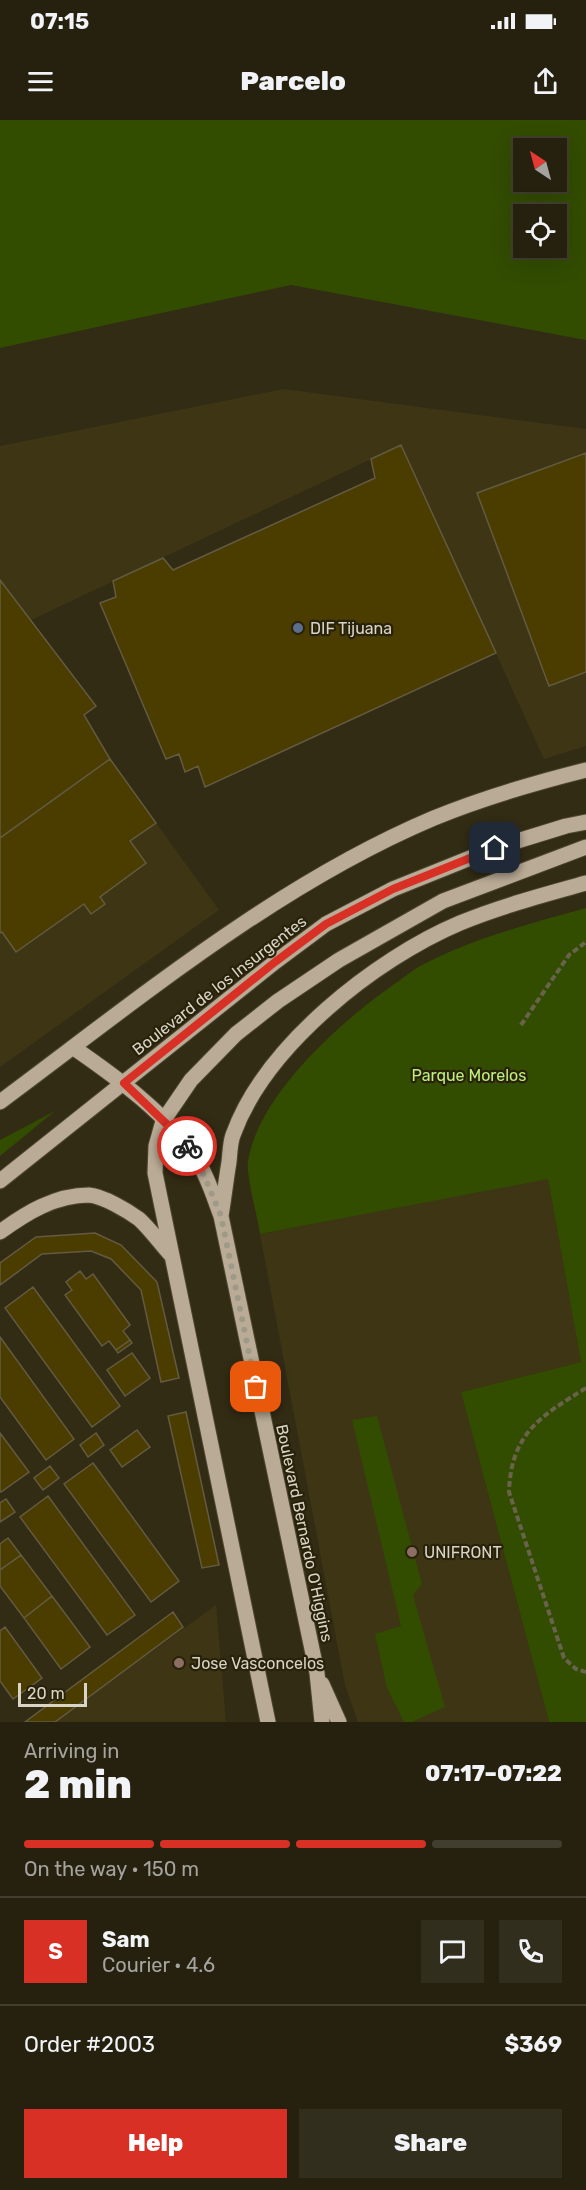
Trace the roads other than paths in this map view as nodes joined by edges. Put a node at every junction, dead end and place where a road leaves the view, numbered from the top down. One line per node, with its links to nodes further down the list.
1 (586, 770): 5 (main road, Boulevard de los Insurgentes)
2 (586, 822): 6 (main road, Boulevard de los Insurgentes)
3 (586, 847): 8 (main road)
4 (586, 883): 10 (main road)
5 (74, 1047): 6 (main road, Boulevard Bernardo O'Higgins); 7 (main road, Boulevard de los Insurgentes)
6 (124, 1083): 8 (main road, Boulevard Bernardo O'Higgins); 9 (main road, Boulevard de los Insurgentes)
7 (0, 1102)
8 (164, 1121): 10 (main road, Boulevard Bernardo O'Higgins); 12 (main road)
9 (0, 1181)
10 (221, 1216): 13 (main road, Boulevard Bernardo O'Higgins)
11 (0, 1232): 12 (main road)
12 (170, 1254): 14 (main road)
13 (317, 1673): 17 (main road, Boulevard Bernardo O'Higgins); 18 (main road)
14 (264, 1704): 15 (main road); 16 (main road)
15 (263, 1722)
16 (268, 1722)
17 (322, 1722)
18 (339, 1722)

